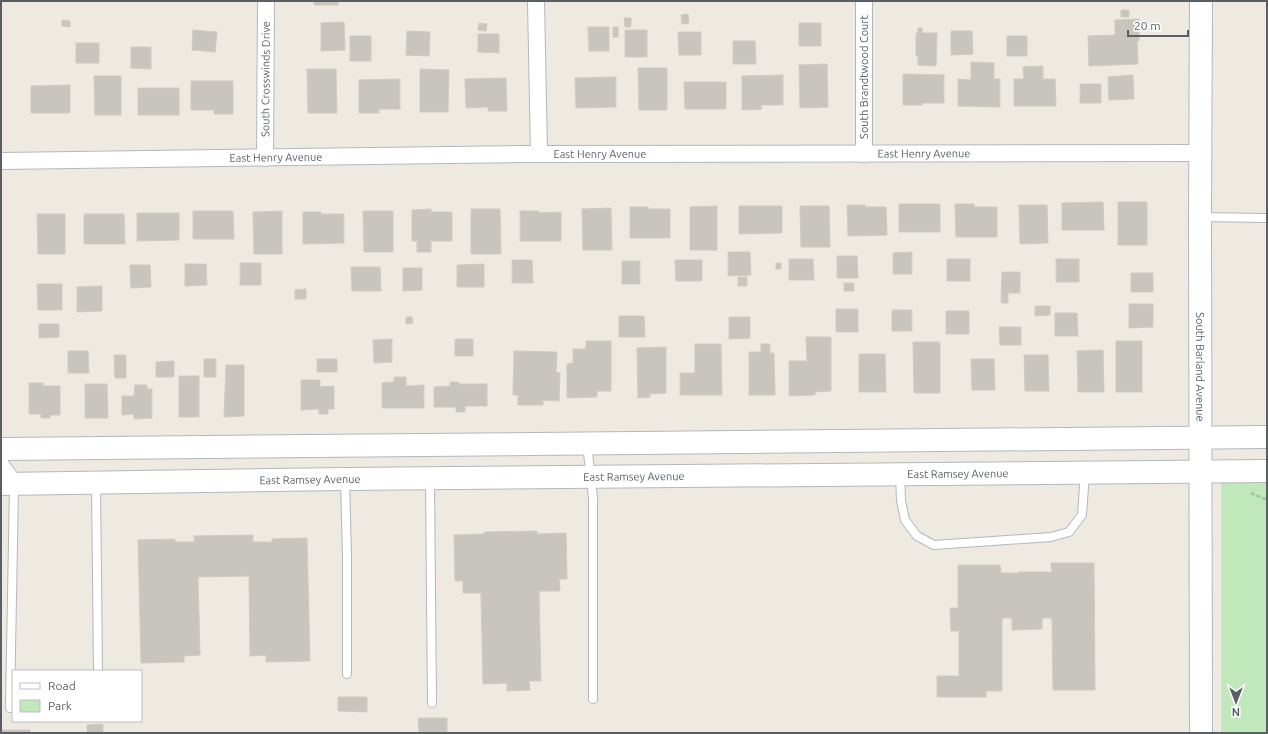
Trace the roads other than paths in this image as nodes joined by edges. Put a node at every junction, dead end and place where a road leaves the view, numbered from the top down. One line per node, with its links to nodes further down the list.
1 (266, 1): 8 (street, South Crosswinds Drive)
2 (536, 1): 6 (street)
3 (864, 1): 7 (street, South Brandtwood Court)
4 (1201, 1): 5 (street, South Barland Avenue)
5 (1200, 153): 7 (street, East Henry Avenue); 10 (street, South Barland Avenue)
6 (539, 154): 7 (street, East Henry Avenue); 8 (street, East Henry Avenue)
7 (864, 154)
8 (265, 158): 9 (street, East Henry Avenue)
9 (1, 161)
10 (1200, 217): 11 (lane); 12 (street, South Barland Avenue)
11 (1267, 218)
12 (1200, 437): 13 (street); 14 (street); 17 (street, South Barland Avenue)
13 (1267, 437)
14 (587, 444): 15 (street); 21 (lane)
15 (1, 450)
16 (1, 465): 25 (street)
17 (1200, 471): 18 (street, East Ramsey Avenue); 19 (street, East Ramsey Avenue); 31 (street, South Barland Avenue)
18 (1267, 471)
19 (1085, 472): 20 (street, East Ramsey Avenue); 20 (lane)
20 (900, 474): 21 (street, East Ramsey Avenue)
21 (591, 477): 22 (street, East Ramsey Avenue); 28 (lane)
22 (430, 478): 23 (street, East Ramsey Avenue); 29 (lane)
23 (345, 479): 24 (street, East Ramsey Avenue); 27 (lane)
24 (96, 482): 25 (street, East Ramsey Avenue); 26 (lane)
25 (7, 484): 30 (lane)
26 (98, 670)
27 (347, 674)
28 (593, 699)
29 (432, 703)
30 (10, 708)
31 (1201, 733)

